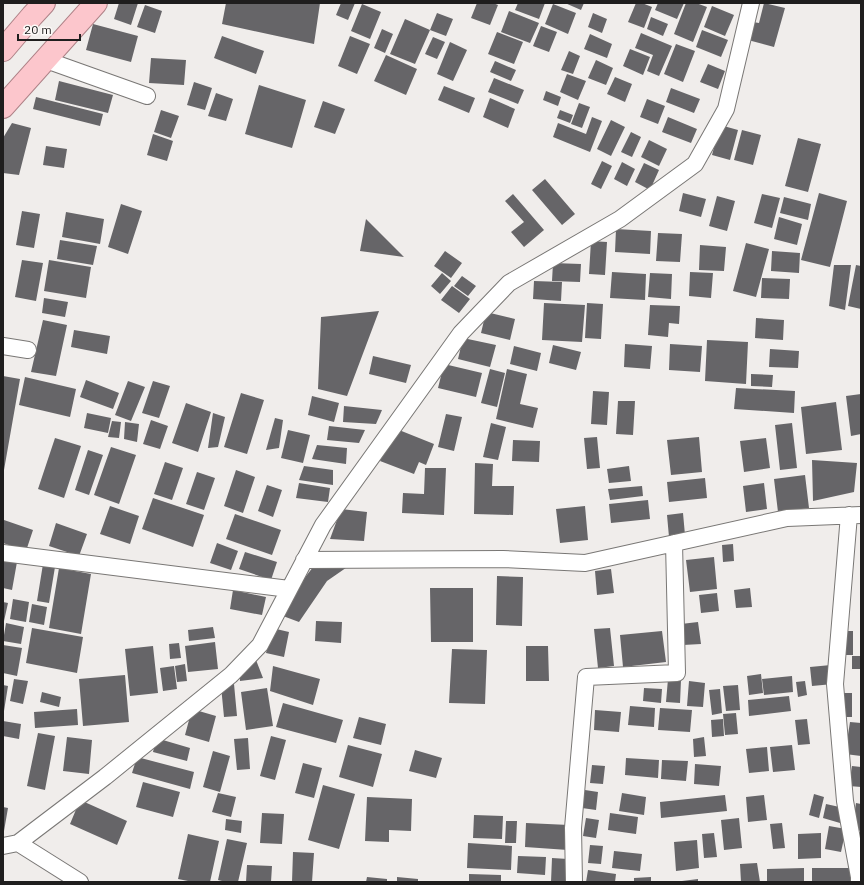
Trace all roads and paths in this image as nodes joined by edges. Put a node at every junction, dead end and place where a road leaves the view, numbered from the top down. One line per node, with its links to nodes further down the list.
1 (44, 3): 4 (highway)
2 (96, 3): 5 (highway)
3 (751, 3): 13 (street)
4 (3, 50)
5 (46, 60): 6 (street); 7 (highway)
6 (147, 96)
7 (3, 107)
8 (3, 346): 9 (street)
9 (28, 350)
10 (855, 515): 11 (street); 18 (street)
11 (674, 543): 13 (street); 17 (street)
12 (3, 553): 14 (street)
13 (304, 560): 14 (street)
14 (289, 589): 15 (street)
15 (10, 845): 16 (street)
16 (80, 882)
17 (574, 882)
18 (859, 882)

